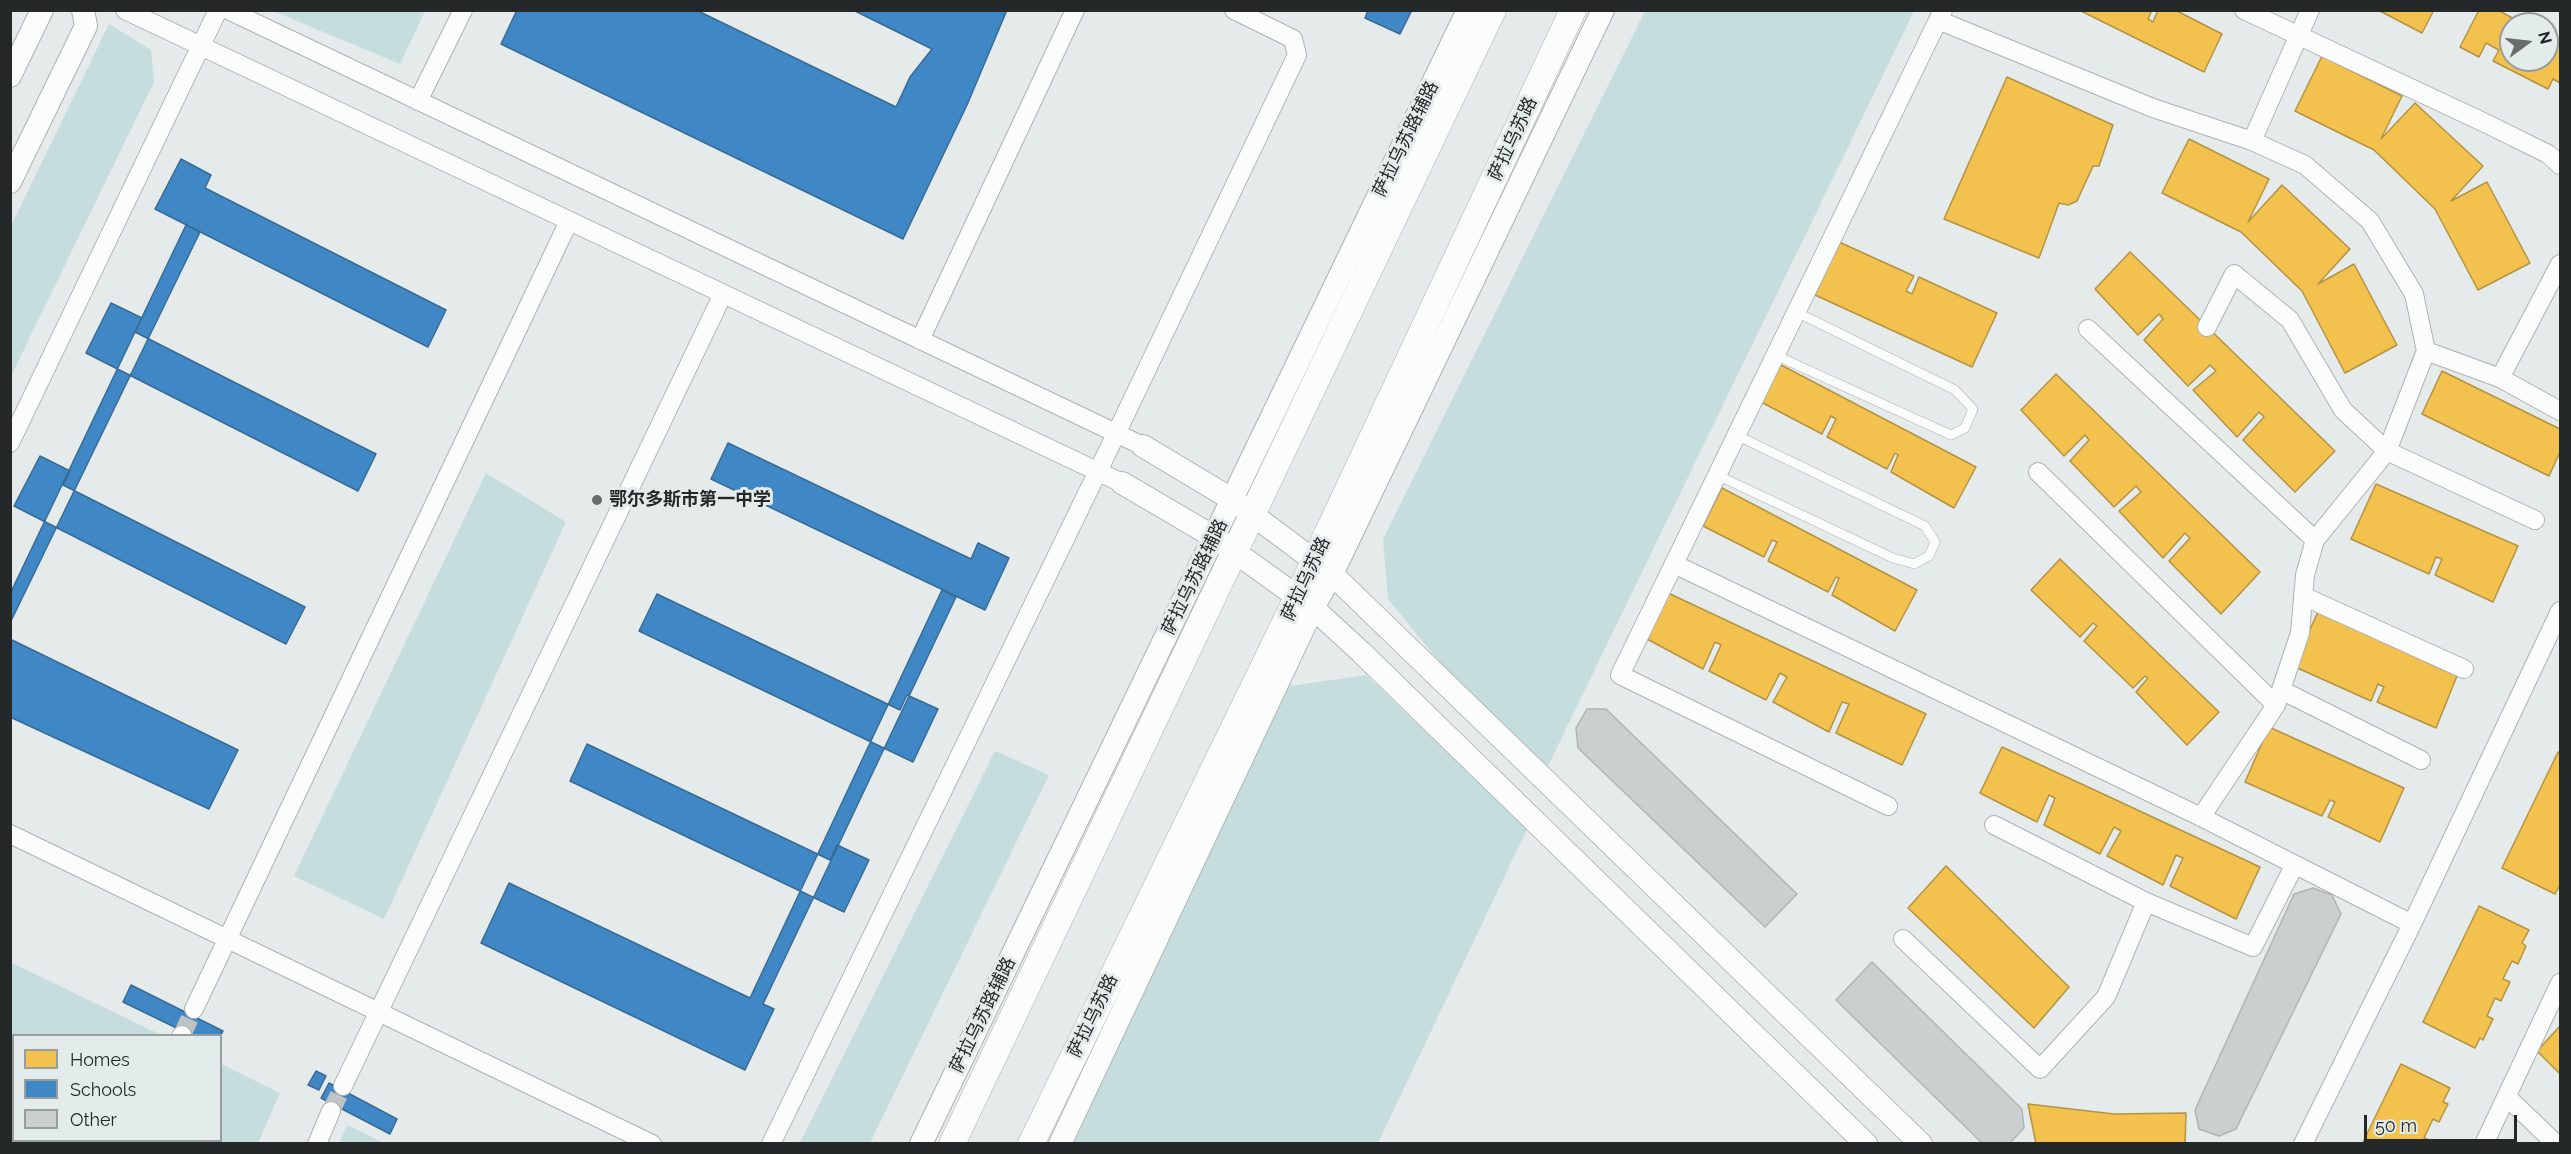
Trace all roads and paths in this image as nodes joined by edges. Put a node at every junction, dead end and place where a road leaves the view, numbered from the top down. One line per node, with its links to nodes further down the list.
1 (42, 10): 18 (street)
2 (83, 10): 22 (street)
3 (125, 10): 17 (street)
4 (218, 10): 17 (street)
5 (228, 10): 19 (street)
6 (463, 10): 19 (street)
7 (1075, 10): 29 (street)
8 (1234, 10): 34 (street)
9 (1468, 10): 43 (street, 萨拉乌苏路辅路)
10 (1493, 10): 43 (main road)
11 (1573, 10): 48 (main road, 萨拉乌苏路)
12 (1603, 10): 48 (street)
13 (2244, 10): 16 (street)
14 (2310, 10): 16 (street)
15 (1940, 15): 20 (street); 26 (street)
16 (2299, 37): 20 (street); 21 (street)
17 (199, 46): 23 (street); 36 (street)
18 (10, 76)
19 (418, 101): 29 (street)
20 (2252, 141): 30 (street)
21 (2560, 165)
22 (10, 182)
23 (569, 221): 25 (street); 62 (street)
24 (2560, 264): 32 (street)
25 (723, 294): 39 (street); 66 (street)
26 (1796, 312): 31 (street); 31 (lane)
27 (2206, 327): 38 (street)
28 (2088, 329): 45 (street)
29 (920, 340): 34 (street)
30 (2426, 351): 32 (street); 38 (street)
31 (1775, 355): 35 (street)
32 (2500, 378): 33 (street)
33 (2560, 411)
34 (1116, 434): 37 (street); 39 (street)
35 (1736, 435): 41 (street); 41 (lane)
36 (10, 443)
37 (1143, 446): 43 (street)
38 (2387, 451): 44 (street); 45 (street)
39 (1096, 471): 42 (street); 72 (street)
40 (2038, 472): 53 (street)
41 (1717, 475): 47 (street)
42 (1122, 483): 46 (street)
43 (1243, 507): 46 (main road); 48 (street)
44 (2535, 520)
45 (2315, 540): 49 (street)
46 (1224, 544): 50 (street); 73 (street, 萨拉乌苏路辅路); 74 (main road)
47 (1674, 564): 55 (street); 56 (street)
48 (1323, 567): 50 (main road, 萨拉乌苏路); 78 (street)
49 (2303, 596): 52 (street); 53 (street)
50 (1306, 602): 75 (main road, 萨拉乌苏路); 76 (street); 77 (street)
51 (2560, 611): 61 (street)
52 (2464, 669)
53 (2279, 698): 54 (street); 56 (street)
54 (2421, 760)
55 (1888, 806)
56 (2201, 818): 59 (street)
57 (1994, 825): 60 (street)
58 (10, 834): 62 (street)
59 (2294, 866): 60 (street); 61 (street)
60 (2146, 902): 63 (street)
61 (2412, 924): 79 (street)
62 (228, 939): 65 (street); 66 (street)
63 (1903, 939)
64 (2560, 983): 68 (street)
65 (194, 1009)
66 (379, 1012): 67 (street); 71 (street)
67 (343, 1086)
68 (2507, 1097): 80 (street); 81 (street)
69 (332, 1111): 70 (street)
70 (317, 1143)
71 (652, 1143)
72 (771, 1143)
73 (921, 1143)
74 (952, 1143)
75 (1031, 1143)
76 (1060, 1143)
77 (1866, 1143)
78 (1921, 1143)
79 (2303, 1143)
80 (2484, 1143)
81 (2556, 1143)

